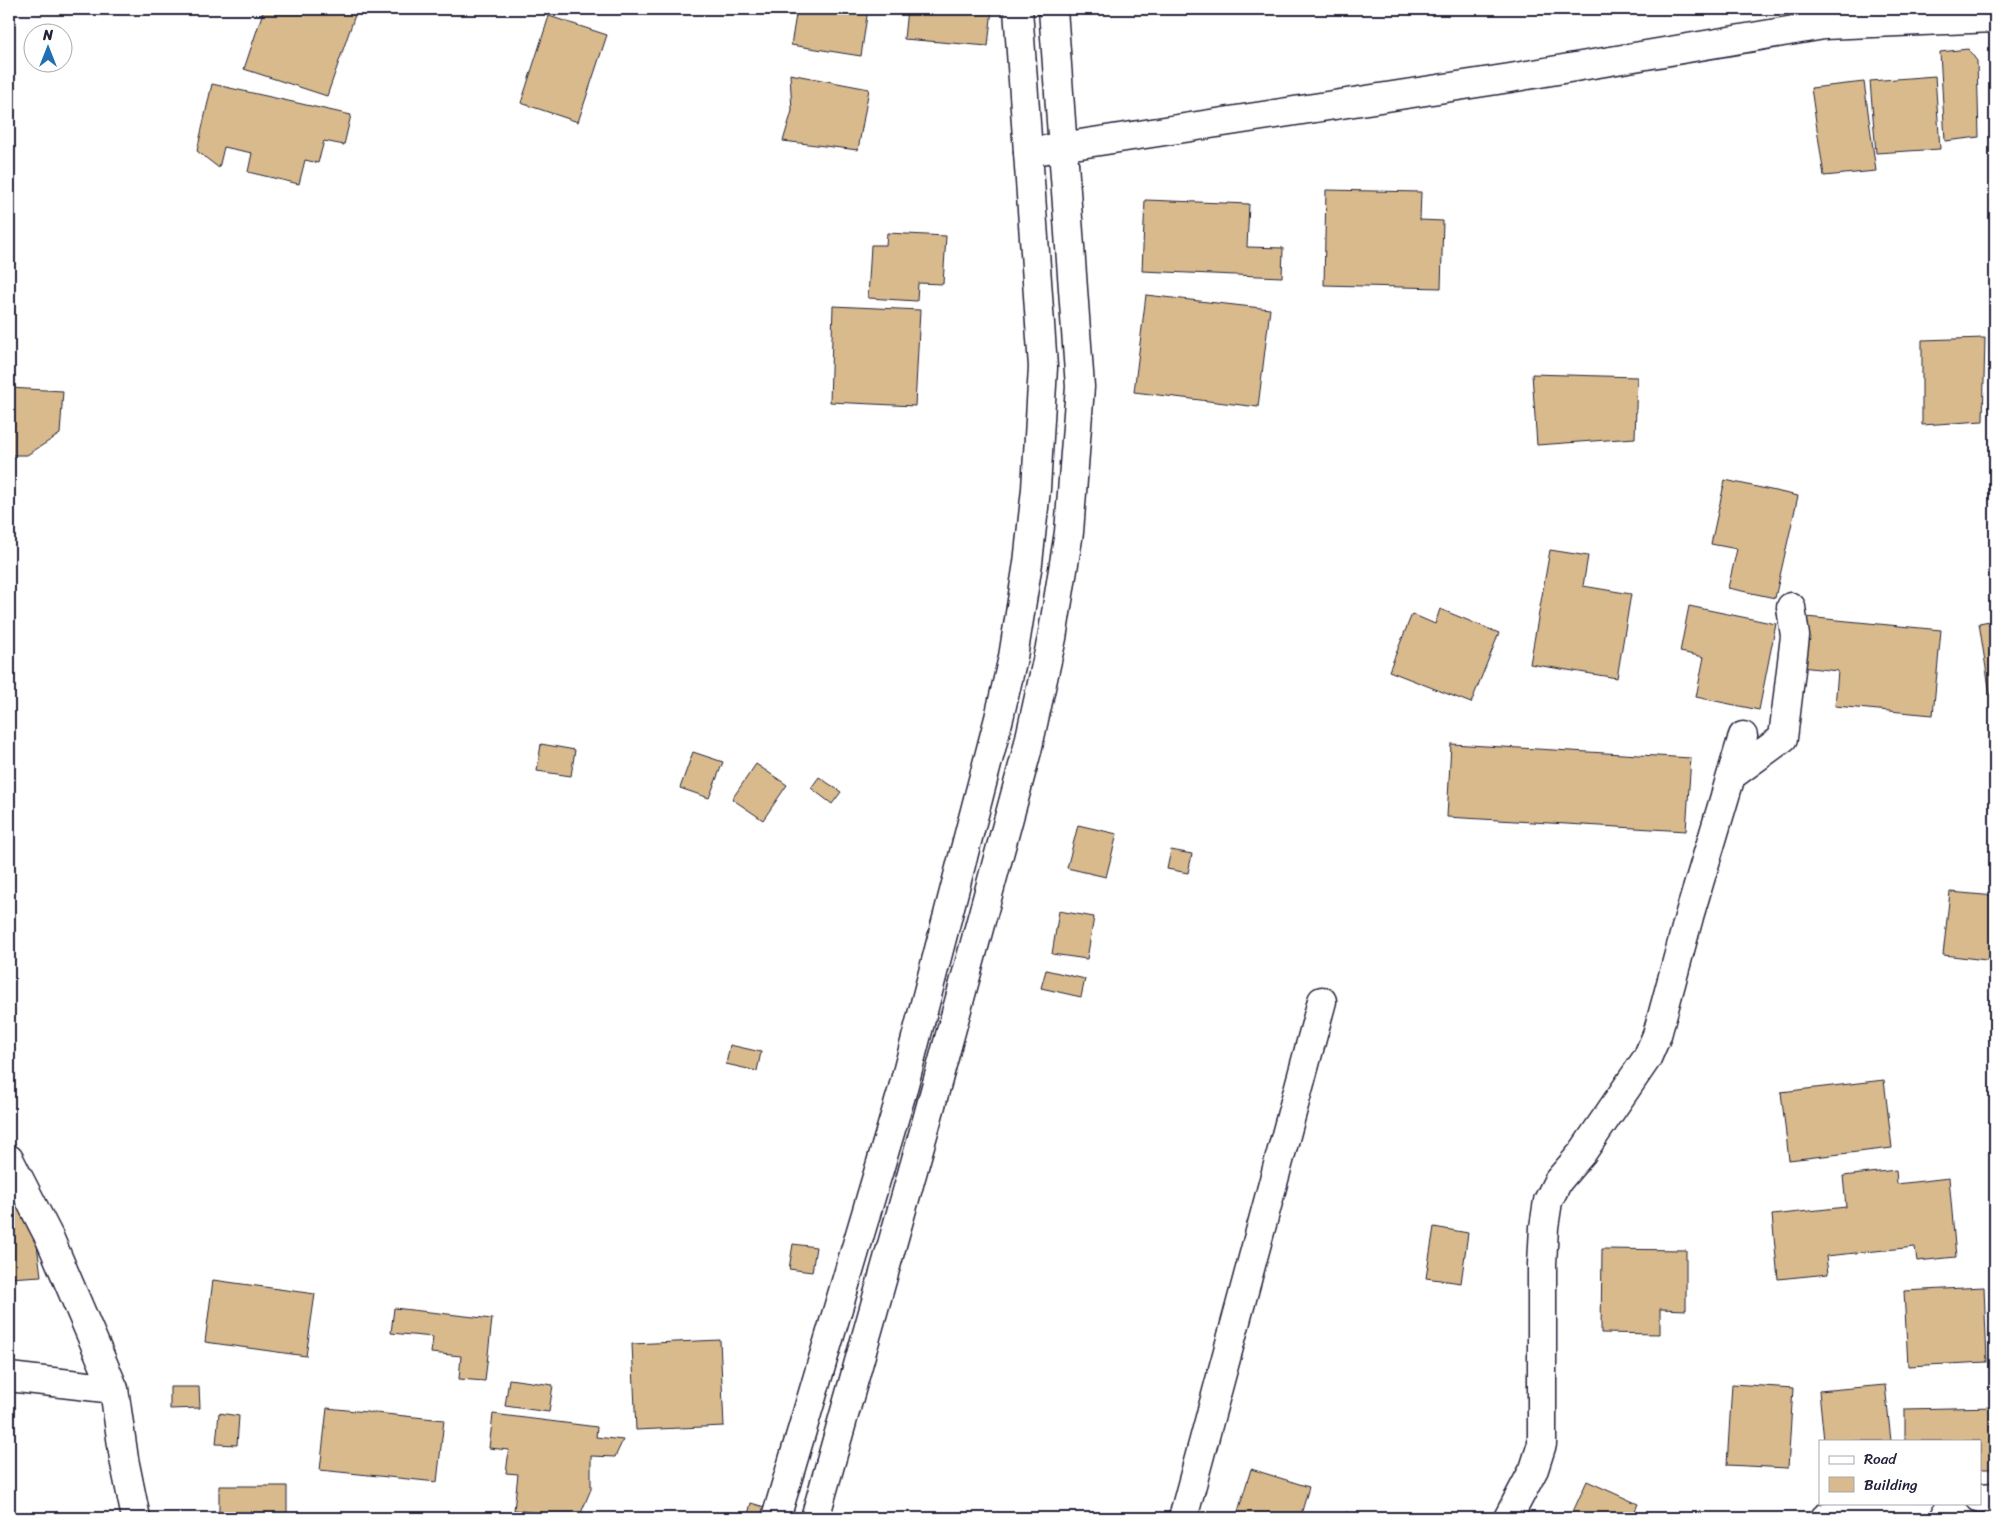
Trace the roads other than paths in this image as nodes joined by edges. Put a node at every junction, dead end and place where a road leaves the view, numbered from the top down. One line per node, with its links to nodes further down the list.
1 (1018, 9): 6 (street)
2 (1053, 9): 5 (street)
3 (1824, 17): 4 (street); 5 (street)
4 (1995, 18)
5 (1062, 147): 6 (street); 19 (street)
6 (1028, 152): 18 (street)
7 (1791, 607): 9 (street)
8 (1743, 736): 9 (street)
9 (1731, 776): 21 (street)
10 (1322, 1001): 20 (street)
11 (9, 1159): 13 (street)
12 (9, 1377): 13 (street)
13 (114, 1389): 17 (street)
14 (1995, 1497): 15 (street)
15 (1982, 1498)
16 (1911, 1504): 22 (street)
17 (136, 1518)
18 (776, 1518)
19 (815, 1518)
20 (1183, 1518)
21 (1508, 1518)
22 (1825, 1518)

